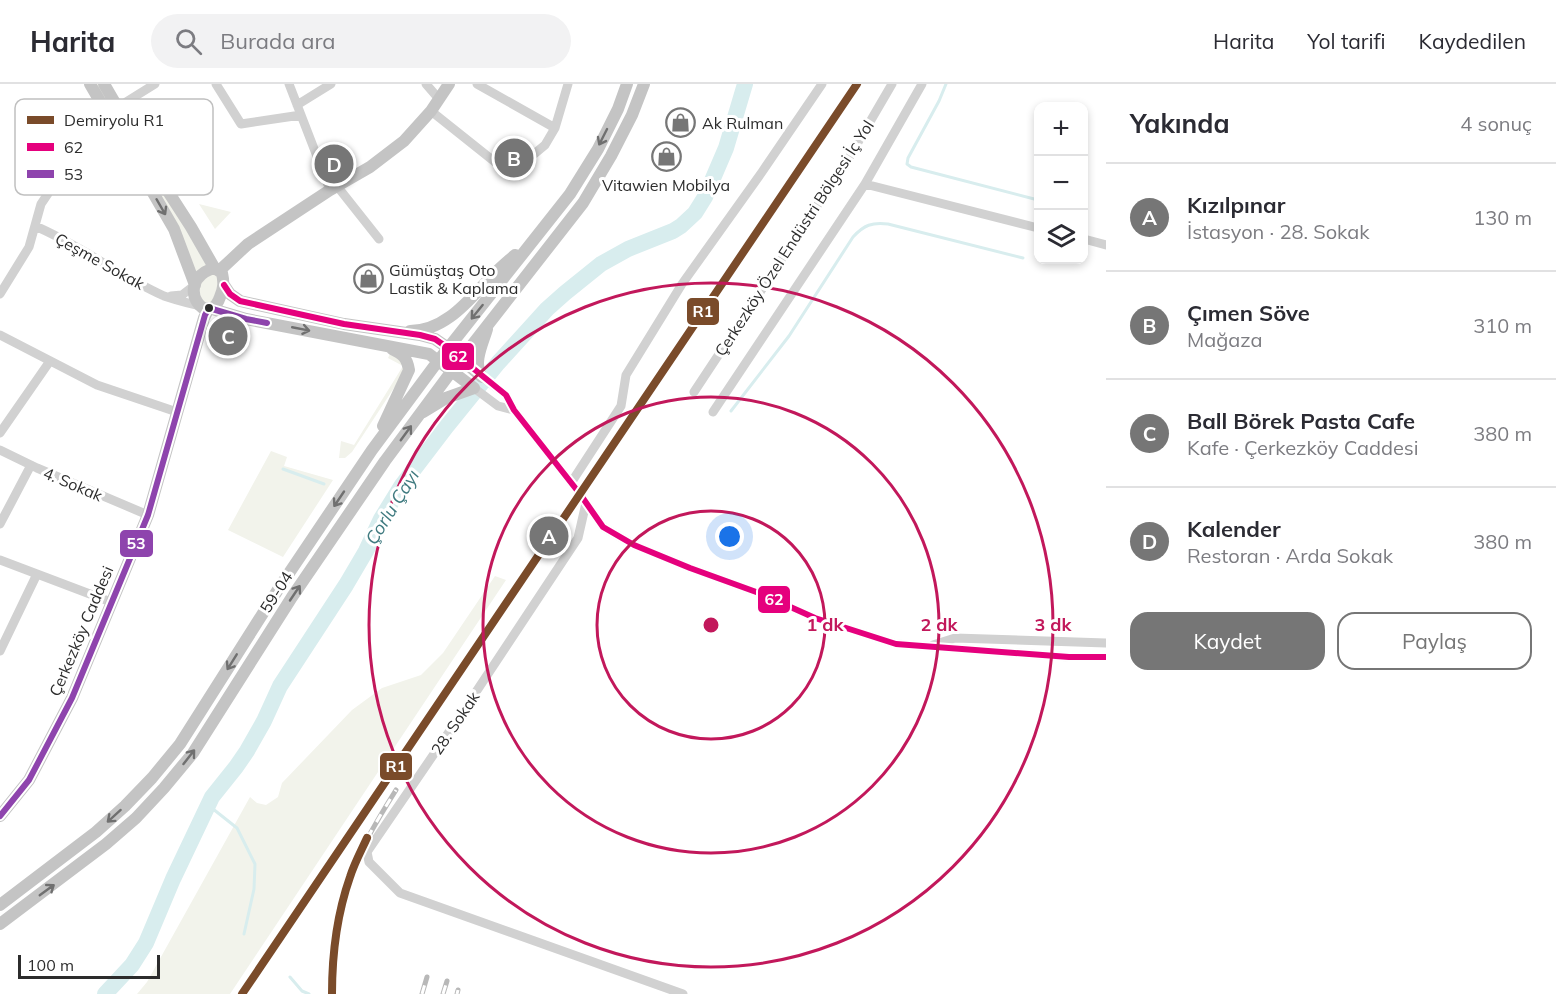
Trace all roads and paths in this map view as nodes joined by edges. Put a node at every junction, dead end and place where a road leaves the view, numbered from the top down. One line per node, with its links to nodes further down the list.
1 (90, 84): 16 (main road)
2 (104, 84): 17 (main road)
3 (155, 84): 18 (street)
4 (216, 84): 22 (street)
5 (289, 84): 20 (street)
6 (331, 84): 20 (street)
7 (426, 84): 19 (street)
8 (449, 84): 19 (main road)
9 (477, 84): 23 (street)
10 (568, 84): 23 (street)
11 (627, 84): 31 (main road, 59-04, one-way to 31)
12 (644, 84): 40 (main road, 59-04 / 59-04)
13 (822, 84): 60 (street)
14 (892, 84): 51 (street, Çerkezköy Özel Endüstri Bölgesi İç Yol)
15 (922, 84): 24 (street, Çerkezköy Özel Endüstri Bölgesi İç Yol)
16 (98, 99)
17 (113, 99)
18 (131, 99)
19 (439, 99): 21 (main road)
20 (297, 105): 22 (street)
21 (430, 111): 23 (street); 25 (main road)
22 (301, 115): 25 (street)
23 (555, 128)
24 (865, 184): 30 (street, Çerkezköy Özel Endüstri Bölgesi İç Yol); 54 (street, Çerkezköy Özel Endüstri Bölgesi İç Yol)
25 (333, 188): 32 (street); 35 (main road)
26 (47, 195): 29 (street)
27 (153, 195): 36 (main road, one-way to 36)
28 (170, 195): 35 (main road)
29 (35, 226): 37 (street); 38 (street, Çeşme Sokak)
30 (1034, 227)
31 (537, 237): 41 (main road); 44 (main road, 59-04, one-way to 44)
32 (379, 239)
33 (1088, 240): 34 (street)
34 (1106, 245)
35 (222, 273): 36 (main road); 39 (main road); 41 (main road)
36 (195, 285): 38 (street); 39 (main road)
37 (0, 294)
38 (165, 296): 39 (street, Çeşme Sokak)
39 (204, 310): 43 (main road, one-way to 43); 53 (main road, Çerkezköy Caddesi)
40 (488, 324): 45 (main road, 59-04 / 59-04); 49 (main road)
41 (384, 330): 44 (main road)
42 (0, 335): 46 (street)
43 (374, 343): 47 (main road); 58 (main road)
44 (448, 348): 45 (main road); 47 (main road, 59-04)
45 (461, 359): 48 (main road, 59-04 / 59-04); 49 (main road)
46 (50, 361): 53 (street); 56 (street)
47 (438, 361): 48 (main road); 58 (main road, 59-04)
48 (451, 372): 50 (main road); 55 (main road, 59-04 / 59-04)
49 (482, 377): 52 (street)
50 (474, 388): 52 (street); 55 (main road)
51 (694, 392)
52 (514, 410): 60 (street)
53 (177, 412): 62 (main road, Çerkezköy Caddesi)
54 (713, 412)
55 (420, 413): 73 (main road, 59-04 / 59-04, one-way to 55)
56 (0, 433)
57 (0, 450): 59 (street, 4. Sokak)
58 (372, 450): 72 (main road, 59-04, one-way to 72)
59 (31, 465): 62 (street, 4. Sokak); 63 (street)
60 (571, 483): 61 (street)
61 (586, 503): 68 (street); 74 (street, 28. Sokak)
62 (148, 515): 66 (main road, Çerkezköy Caddesi)
63 (0, 524)
64 (0, 560): 65 (street)
65 (37, 574): 66 (street); 69 (street)
66 (111, 602): 71 (main road, Çerkezköy Caddesi)
67 (1106, 643): 68 (street)
68 (928, 646): 70 (street)
69 (0, 651)
70 (1106, 657)
71 (0, 816)
72 (0, 905)
73 (0, 924)
74 (683, 994)

